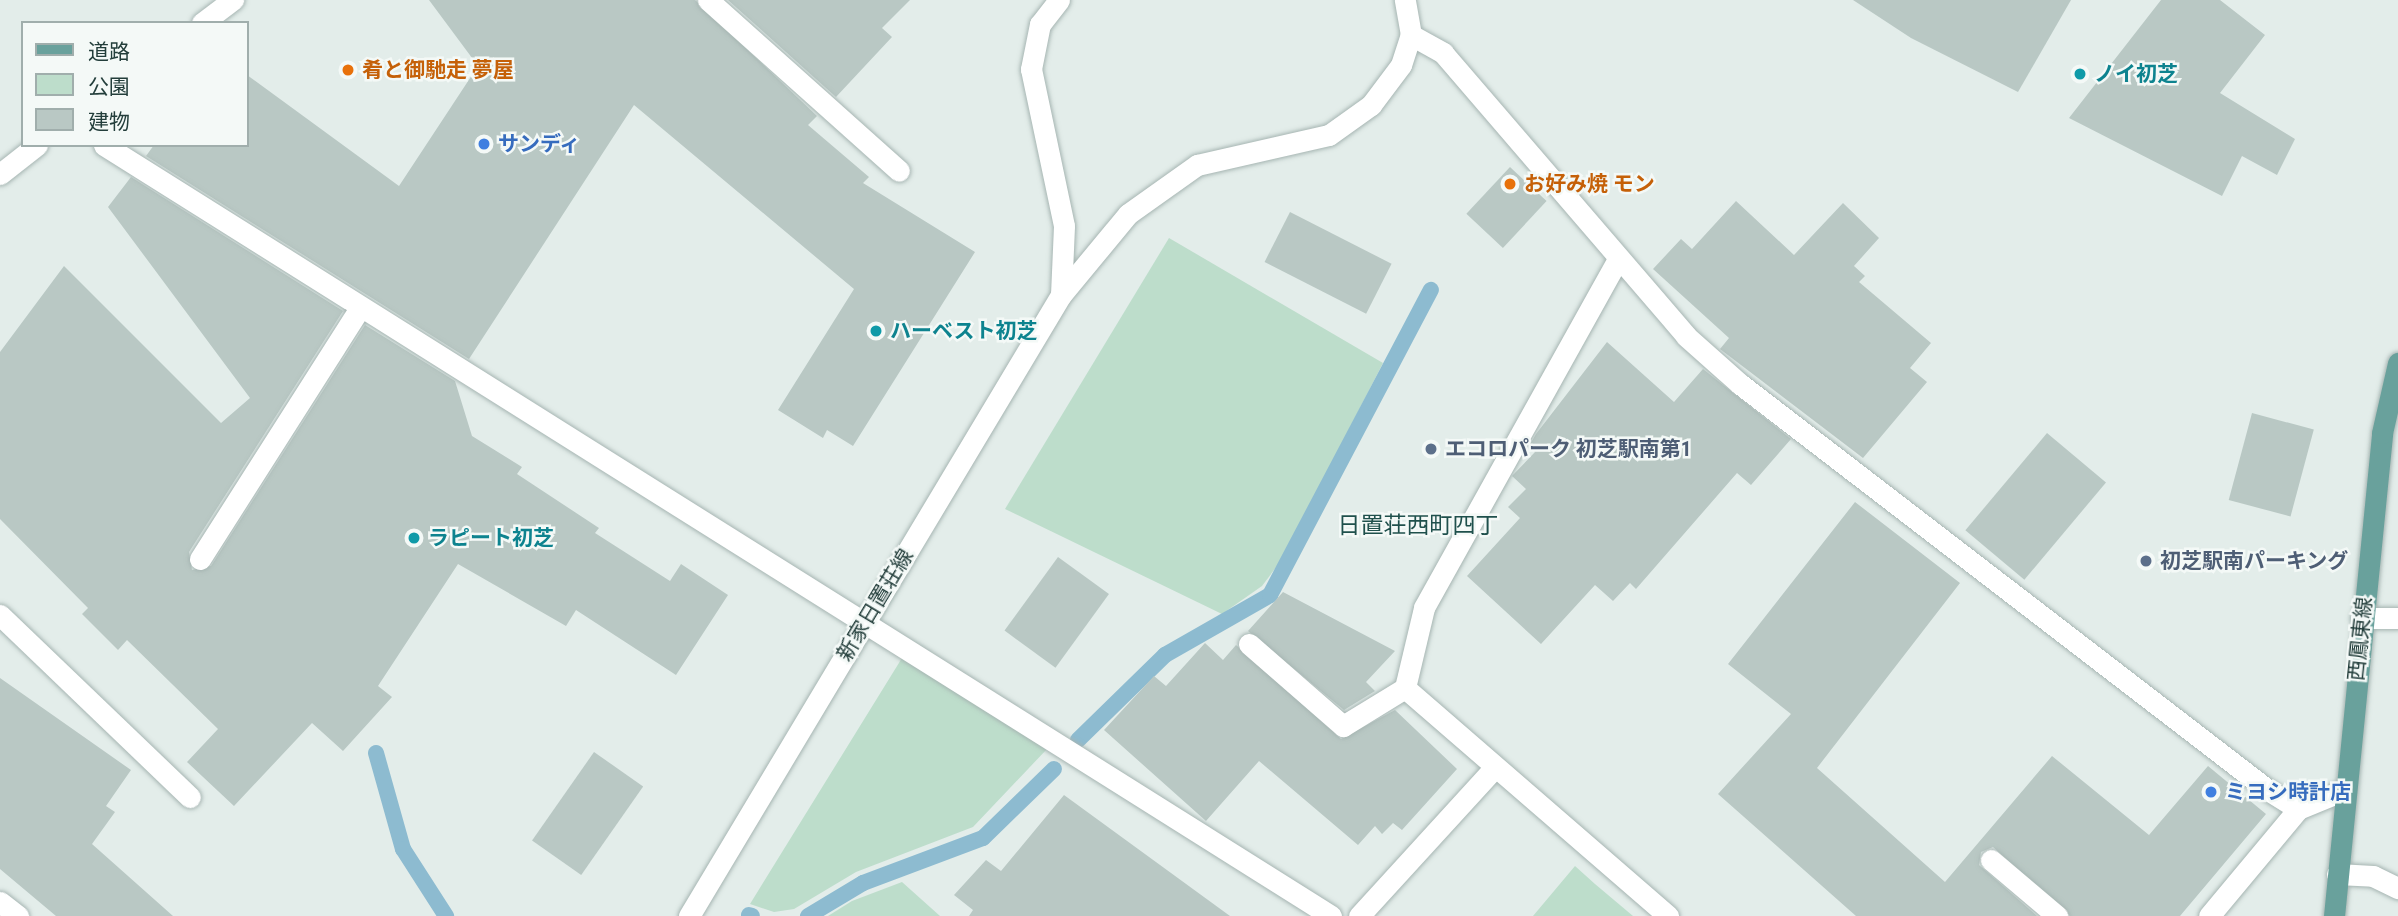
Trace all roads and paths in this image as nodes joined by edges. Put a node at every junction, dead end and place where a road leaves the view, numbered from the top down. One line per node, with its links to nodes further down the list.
1 (233, 0): 5 (street)
2 (708, 0): 9 (street)
3 (1059, 0): 12 (street)
4 (1405, 0): 6 (street)
5 (205, 21)
6 (1411, 35): 11 (street); 12 (street, 新家日置荘線)
7 (34, 147): 10 (street)
8 (107, 147): 13 (street)
9 (899, 171)
10 (0, 174)
11 (1618, 259): 21 (street); 25 (street)
12 (1061, 295): 19 (street, 新家日置荘線)
13 (360, 308): 15 (street); 19 (street)
14 (2398, 363): 17 (main road, 西鳳東線)
15 (200, 559)
16 (0, 615): 24 (street)
17 (2361, 618): 18 (street); 23 (main road, 西鳳東線)
18 (2398, 618)
19 (865, 621): 31 (street, 新家日置荘線); 32 (street)
20 (1249, 644): 21 (street)
21 (1405, 688): 22 (street)
22 (1494, 768): 33 (street); 34 (street)
23 (2344, 790): 25 (street); 27 (main road, 西鳳東線)
24 (190, 797)
25 (2298, 809): 36 (street)
26 (1991, 860): 35 (street)
27 (2337, 874): 28 (street); 37 (main road, 西鳳東線)
28 (2398, 888)
29 (0, 902): 30 (street)
30 (18, 916)
31 (689, 916)
32 (1331, 916)
33 (1359, 916)
34 (1668, 916)
35 (2057, 916)
36 (2209, 916)
37 (2334, 916)

